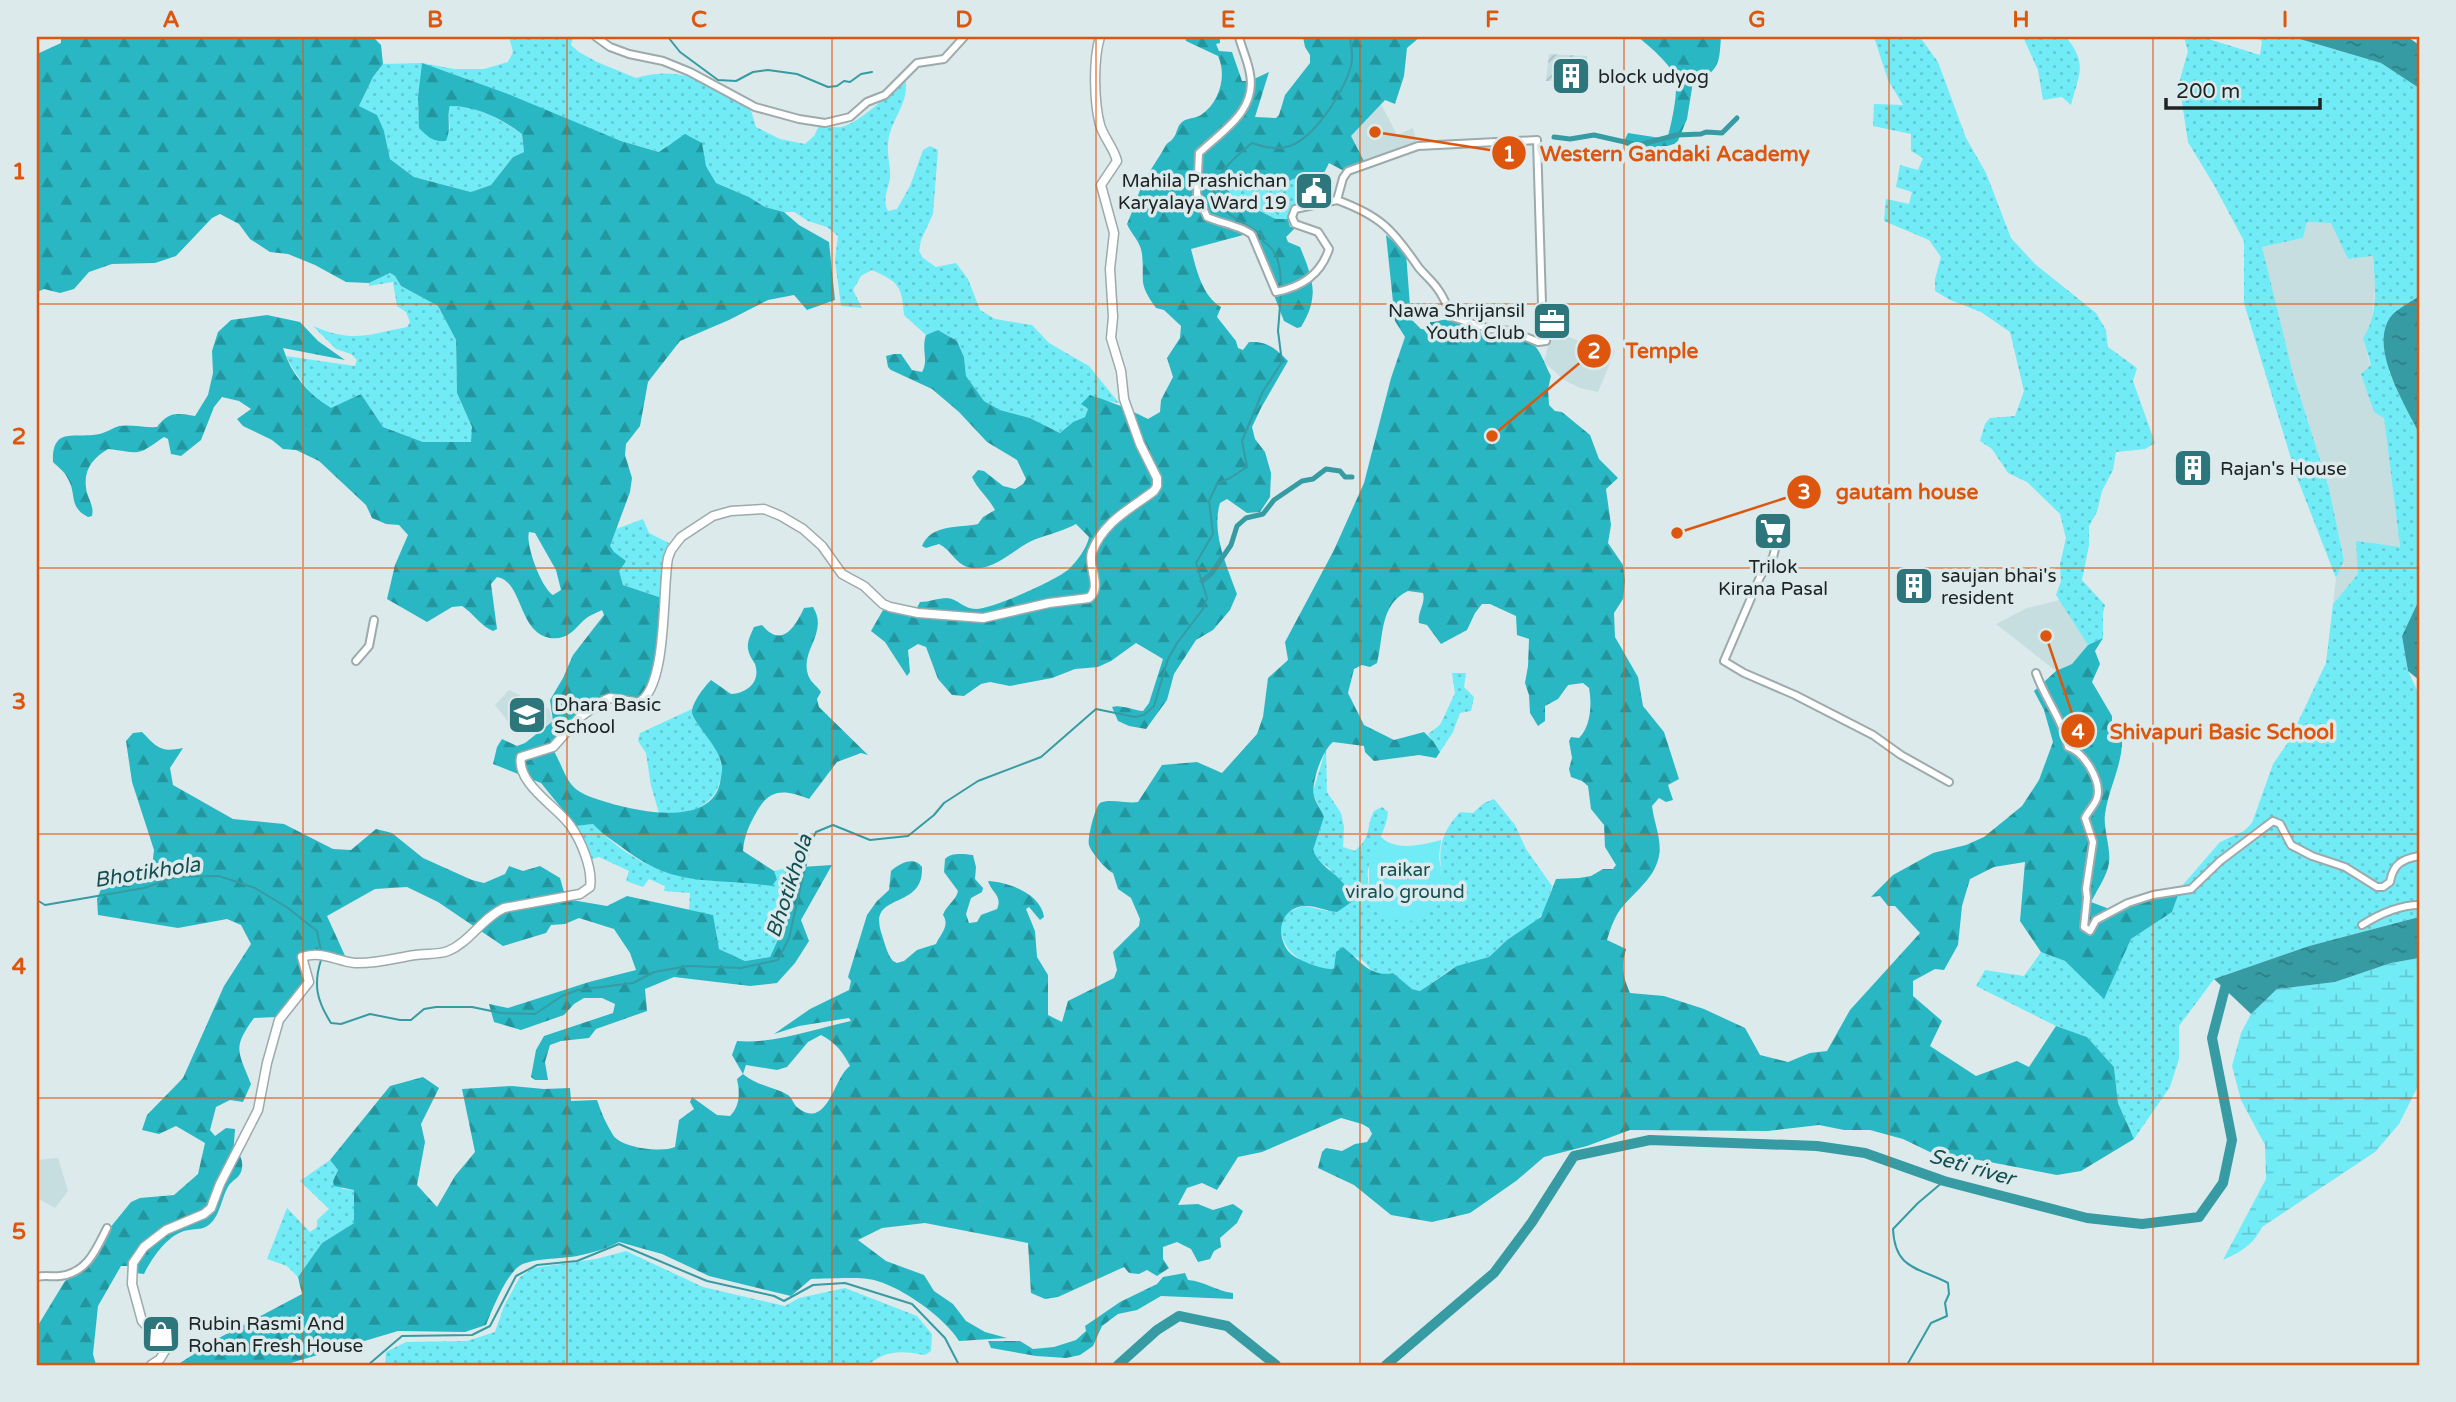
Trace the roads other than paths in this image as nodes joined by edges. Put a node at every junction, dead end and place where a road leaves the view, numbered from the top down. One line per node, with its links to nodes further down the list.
1 (596, 37): 2 (street)
2 (964, 37)
3 (1100, 37): 16 (main road)
4 (1239, 37): 5 (street)
5 (1336, 200): 5 (street)
6 (1786, 524): 10 (street)
7 (374, 621): 8 (street)
8 (356, 661)
9 (2036, 673): 11 (street)
10 (1949, 782)
11 (2419, 856)
12 (2419, 905): 13 (street)
13 (2362, 925)
14 (107, 1228): 15 (street)
15 (37, 1277)
16 (151, 1365)

